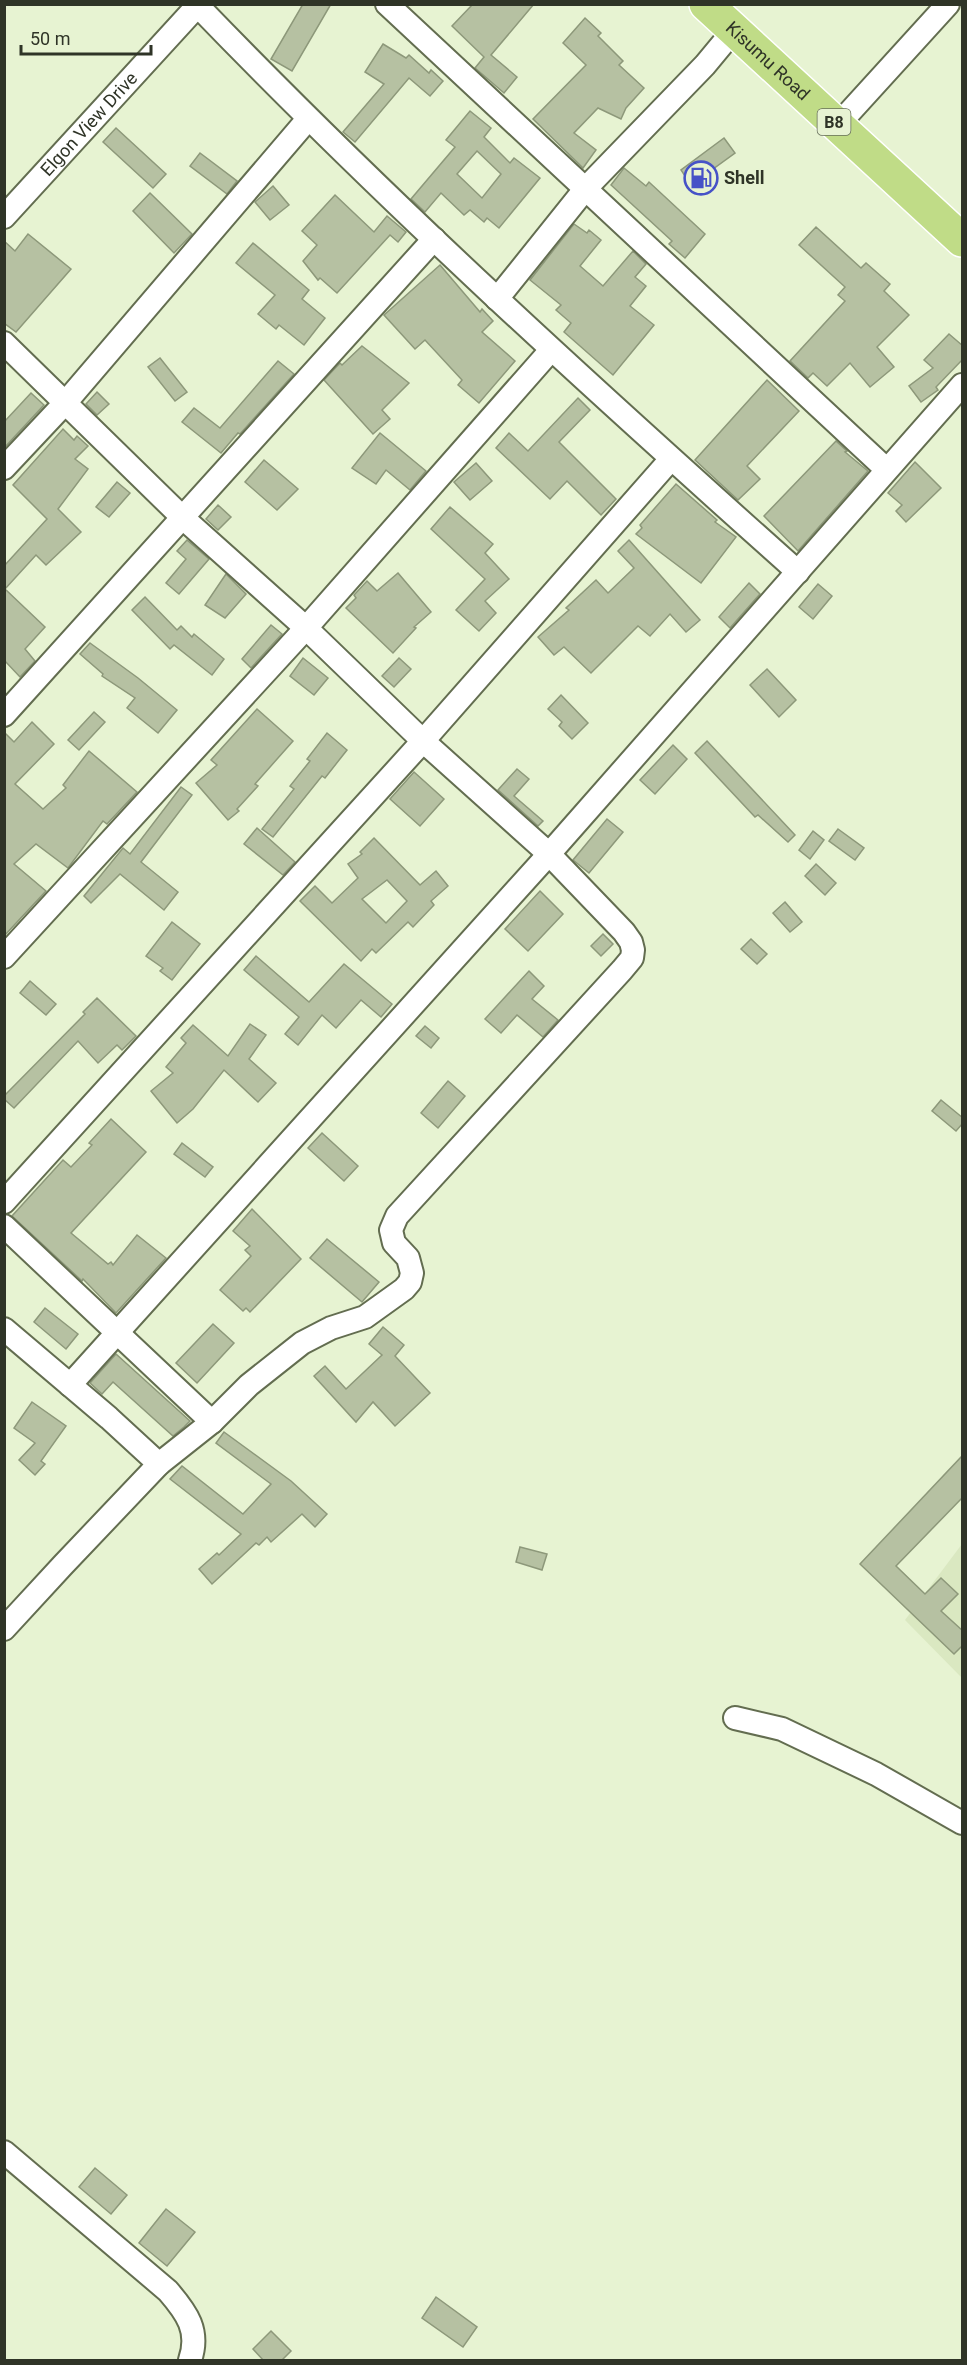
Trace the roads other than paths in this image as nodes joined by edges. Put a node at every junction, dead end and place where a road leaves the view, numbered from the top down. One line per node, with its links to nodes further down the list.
1 (387, 4): 8 (street)
2 (706, 4): 5 (highway, Kisumu Road / B8)
3 (948, 4): 7 (street)
4 (198, 5): 6 (street); 9 (street, Elgon View Drive)
5 (734, 30): 7 (highway, Kisumu Road / B8); 8 (street)
6 (308, 119): 10 (street); 16 (street)
7 (837, 126): 11 (highway, Kisumu Road / B8)
8 (586, 188): 12 (street); 19 (street)
9 (4, 217)
10 (434, 239): 12 (street); 20 (street)
11 (963, 240)
12 (497, 299): 14 (street)
13 (4, 343): 16 (street)
14 (551, 350): 17 (street); 22 (street)
15 (963, 385): 19 (street)
16 (66, 402): 18 (street); 20 (street)
17 (671, 459): 21 (street); 24 (street)
18 (4, 468)
19 (886, 469): 21 (street)
20 (183, 518): 22 (street); 23 (street)
21 (798, 572): 25 (street)
22 (306, 628): 24 (street); 26 (street)
23 (4, 715)
24 (423, 741): 25 (street); 27 (street)
25 (549, 854): 30 (street); 32 (street)
26 (4, 957)
27 (4, 1202)
28 (4, 1226): 30 (street)
29 (4, 1329): 31 (street)
30 (117, 1331): 31 (street); 32 (street)
31 (70, 1385): 33 (street)
32 (212, 1422): 33 (street)
33 (159, 1464): 34 (street)
34 (4, 1629)
35 (735, 1718): 36 (street)
36 (963, 1823)
37 (4, 2152): 38 (street)
38 (190, 2361)

